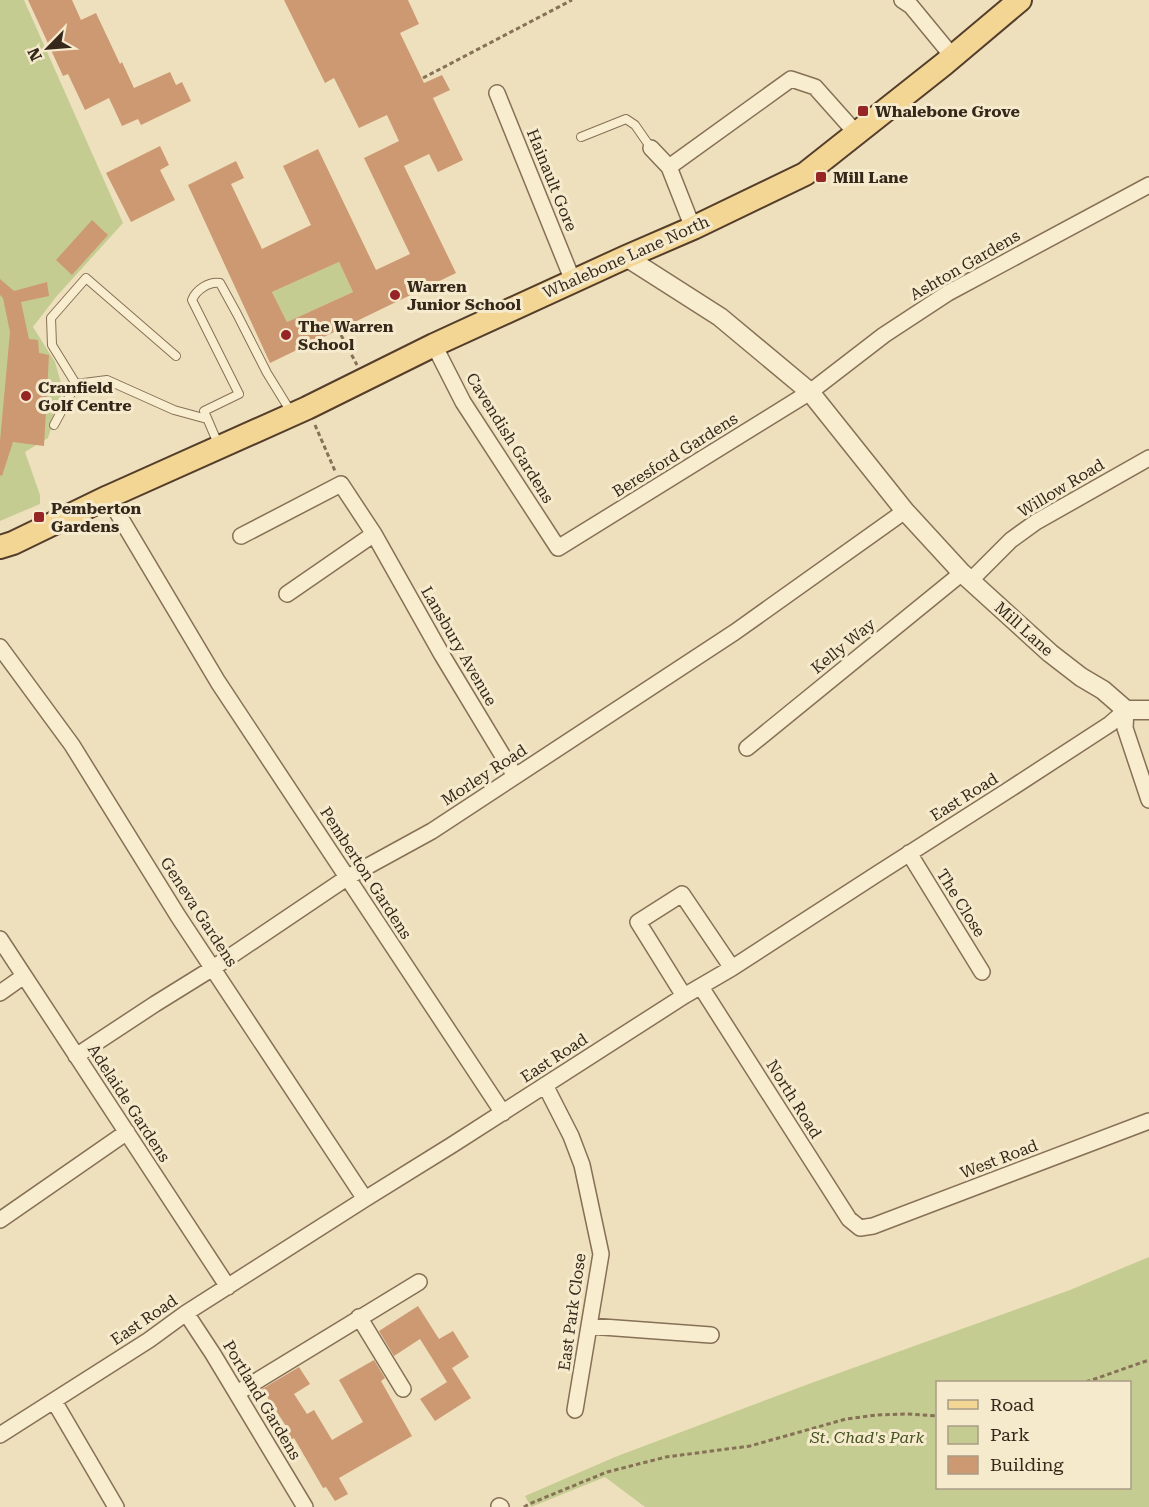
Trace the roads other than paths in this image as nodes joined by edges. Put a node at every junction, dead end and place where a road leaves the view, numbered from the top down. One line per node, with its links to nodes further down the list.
1 (1020, 0): 3 (main road, Whalebone Lane North)
2 (902, 1): 3 (street)
3 (953, 57): 5 (main road, Whalebone Lane North)
4 (497, 93): 12 (street, Hainault Gore)
5 (856, 133): 8 (street); 10 (main road, Whalebone Lane North)
6 (581, 137): 7 (lane)
7 (651, 148): 8 (street)
8 (669, 167): 10 (street)
9 (1149, 185): 16 (street, Ashton Gardens)
10 (693, 228): 11 (main road, Whalebone Lane North)
11 (626, 257): 12 (main road, Whalebone Lane North); 16 (street, Mill Lane)
12 (573, 281): 13 (main road, Whalebone Lane North)
13 (434, 345): 17 (main road, Whalebone Lane North); 27 (street, Cavendish Gardens)
14 (176, 356): 15 (lane)
15 (76, 384): 18 (lane); 19 (lane)
16 (810, 392): 23 (street, Mill Lane); 27 (street, Beresford Gardens)
17 (294, 406): 18 (lane); 20 (main road, Whalebone Lane North)
18 (207, 419): 20 (lane)
19 (54, 425)
20 (220, 447): 22 (main road, Whalebone Lane North)
21 (1149, 458): 28 (street, Willow Road)
22 (108, 497): 26 (main road, Whalebone Lane North); 37 (street, Pemberton Gardens)
23 (905, 511): 28 (street, Mill Lane); 34 (street, Morley Road)
24 (374, 534): 25 (street, Lansbury Avenue); 29 (street); 34 (street, Lansbury Avenue)
25 (241, 536)
26 (0, 547)
27 (558, 548)
28 (967, 577): 31 (street, Mill Lane); 33 (street, Kelly Way)
29 (287, 594)
30 (0, 647): 39 (street, Geneva Gardens)
31 (1125, 710): 32 (street); 35 (street); 36 (street, East Road)
32 (1149, 710)
33 (747, 748)
34 (515, 776): 37 (street, Morley Road)
35 (1149, 800)
36 (909, 853): 40 (street, East Road); 41 (street, The Close)
37 (348, 877): 39 (street, Morley Road); 48 (street, Pemberton Gardens)
38 (0, 939): 42 (street, Adelaide Gardens)
39 (213, 968): 46 (street, Morley Road); 51 (street, Geneva Gardens)
40 (732, 968): 43 (street, East Road); 45 (street)
41 (982, 972)
42 (24, 976): 44 (street); 46 (street, Adelaide Gardens)
43 (701, 987): 45 (street, East Road); 53 (street, North Road)
44 (0, 993)
45 (684, 996): 47 (street, East Road)
46 (76, 1056): 50 (street, Adelaide Gardens)
47 (545, 1085): 48 (street, East Road); 58 (street, East Park Close)
48 (503, 1113): 51 (street, East Road)
49 (1149, 1120): 53 (street, West Road)
50 (127, 1132): 52 (street); 55 (street, Adelaide Gardens)
51 (365, 1199): 55 (street, East Road)
52 (0, 1220)
53 (860, 1228)
54 (419, 1282): 57 (street)
55 (228, 1287): 56 (street, East Road)
56 (186, 1313): 61 (street, Portland Gardens); 62 (street, East Road)
57 (359, 1317): 60 (street); 61 (street)
58 (589, 1326): 59 (street); 63 (street, East Park Close)
59 (711, 1335)
60 (403, 1389)
61 (237, 1393): 66 (street, Portland Gardens)
62 (54, 1401): 64 (street, East Road); 65 (street)
63 (576, 1410)
64 (0, 1435)
65 (116, 1507)
66 (305, 1507)

